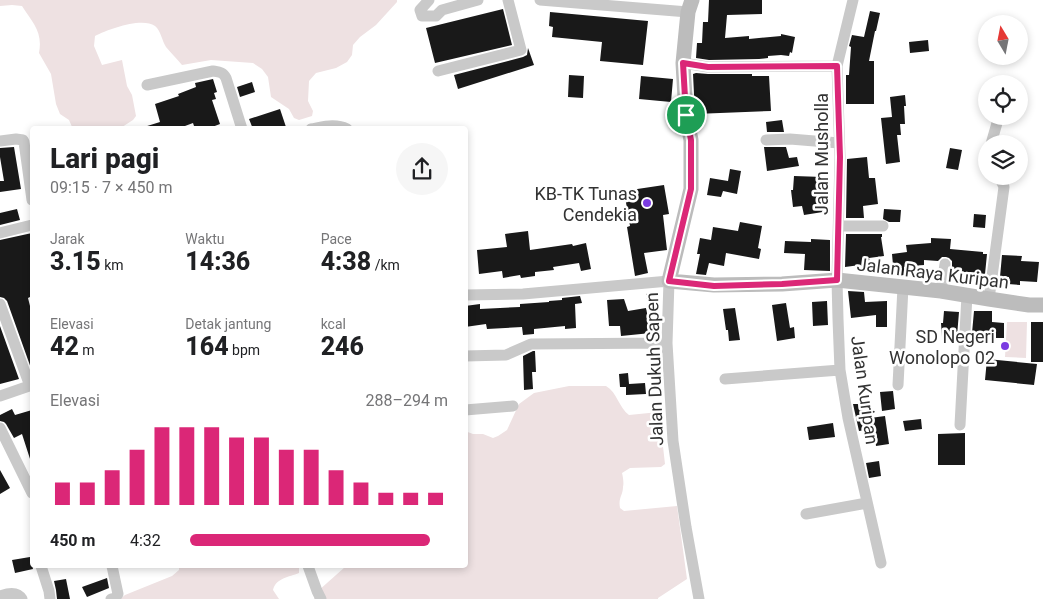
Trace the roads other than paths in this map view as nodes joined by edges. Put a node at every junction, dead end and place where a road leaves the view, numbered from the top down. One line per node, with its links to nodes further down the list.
1 (429, 0): 2 (street)
2 (478, 0)
3 (508, 0): 9 (street)
4 (540, 0): 6 (street)
5 (853, 0): 8 (street, Jalan Musholla)
6 (690, 6): 7 (street)
7 (683, 63): 8 (street); 25 (street)
8 (837, 66): 16 (street, Jalan Musholla)
9 (438, 71)
10 (148, 85): 11 (street)
11 (241, 126)
12 (327, 126): 13 (street)
13 (341, 126)
14 (766, 140): 16 (street)
15 (0, 141): 18 (street)
16 (839, 143): 20 (street, Jalan Musholla)
17 (1003, 185): 30 (street)
18 (30, 186)
19 (30, 226): 22 (street)
20 (839, 226): 21 (street); 24 (street, Jalan Musholla)
21 (883, 226)
22 (0, 234)
23 (944, 264): 27 (street)
24 (837, 280): 25 (street, Jalan Raya Kuripan); 26 (street, Jalan Raya Kuripan); 35 (street, Jalan Kuripan)
25 (669, 281): 28 (street, Jalan Dukuh Sapen); 33 (street, Jalan Dukuh Sapen)
26 (903, 286): 27 (street, Jalan Raya Kuripan); 39 (street, Jalan Kuripan)
27 (941, 291): 29 (street, Jalan Raya Kuripan)
28 (468, 295)
29 (967, 295): 30 (street, Jalan Raya Kuripan); 43 (street)
30 (989, 300): 32 (street, Jalan Raya Kuripan)
31 (0, 304): 37 (street)
32 (1043, 305)
33 (667, 343): 34 (street); 57 (street, Jalan Dukuh Sapen)
34 (468, 356)
35 (840, 370): 36 (street); 46 (street, Jalan Kuripan)
36 (725, 379)
37 (30, 382)
38 (30, 385): 40 (street)
39 (898, 385)
40 (0, 396)
41 (513, 406): 42 (street)
42 (468, 410)
43 (960, 425)
44 (0, 428): 45 (street)
45 (30, 489)
46 (868, 503): 47 (street); 48 (street, Jalan Kuripan)
47 (806, 514)
48 (881, 563)
49 (42, 568): 54 (street)
50 (112, 568): 55 (street)
51 (309, 568): 56 (street)
52 (0, 596): 53 (street)
53 (22, 599)
54 (50, 599)
55 (111, 599)
56 (321, 599)
57 (699, 599)

